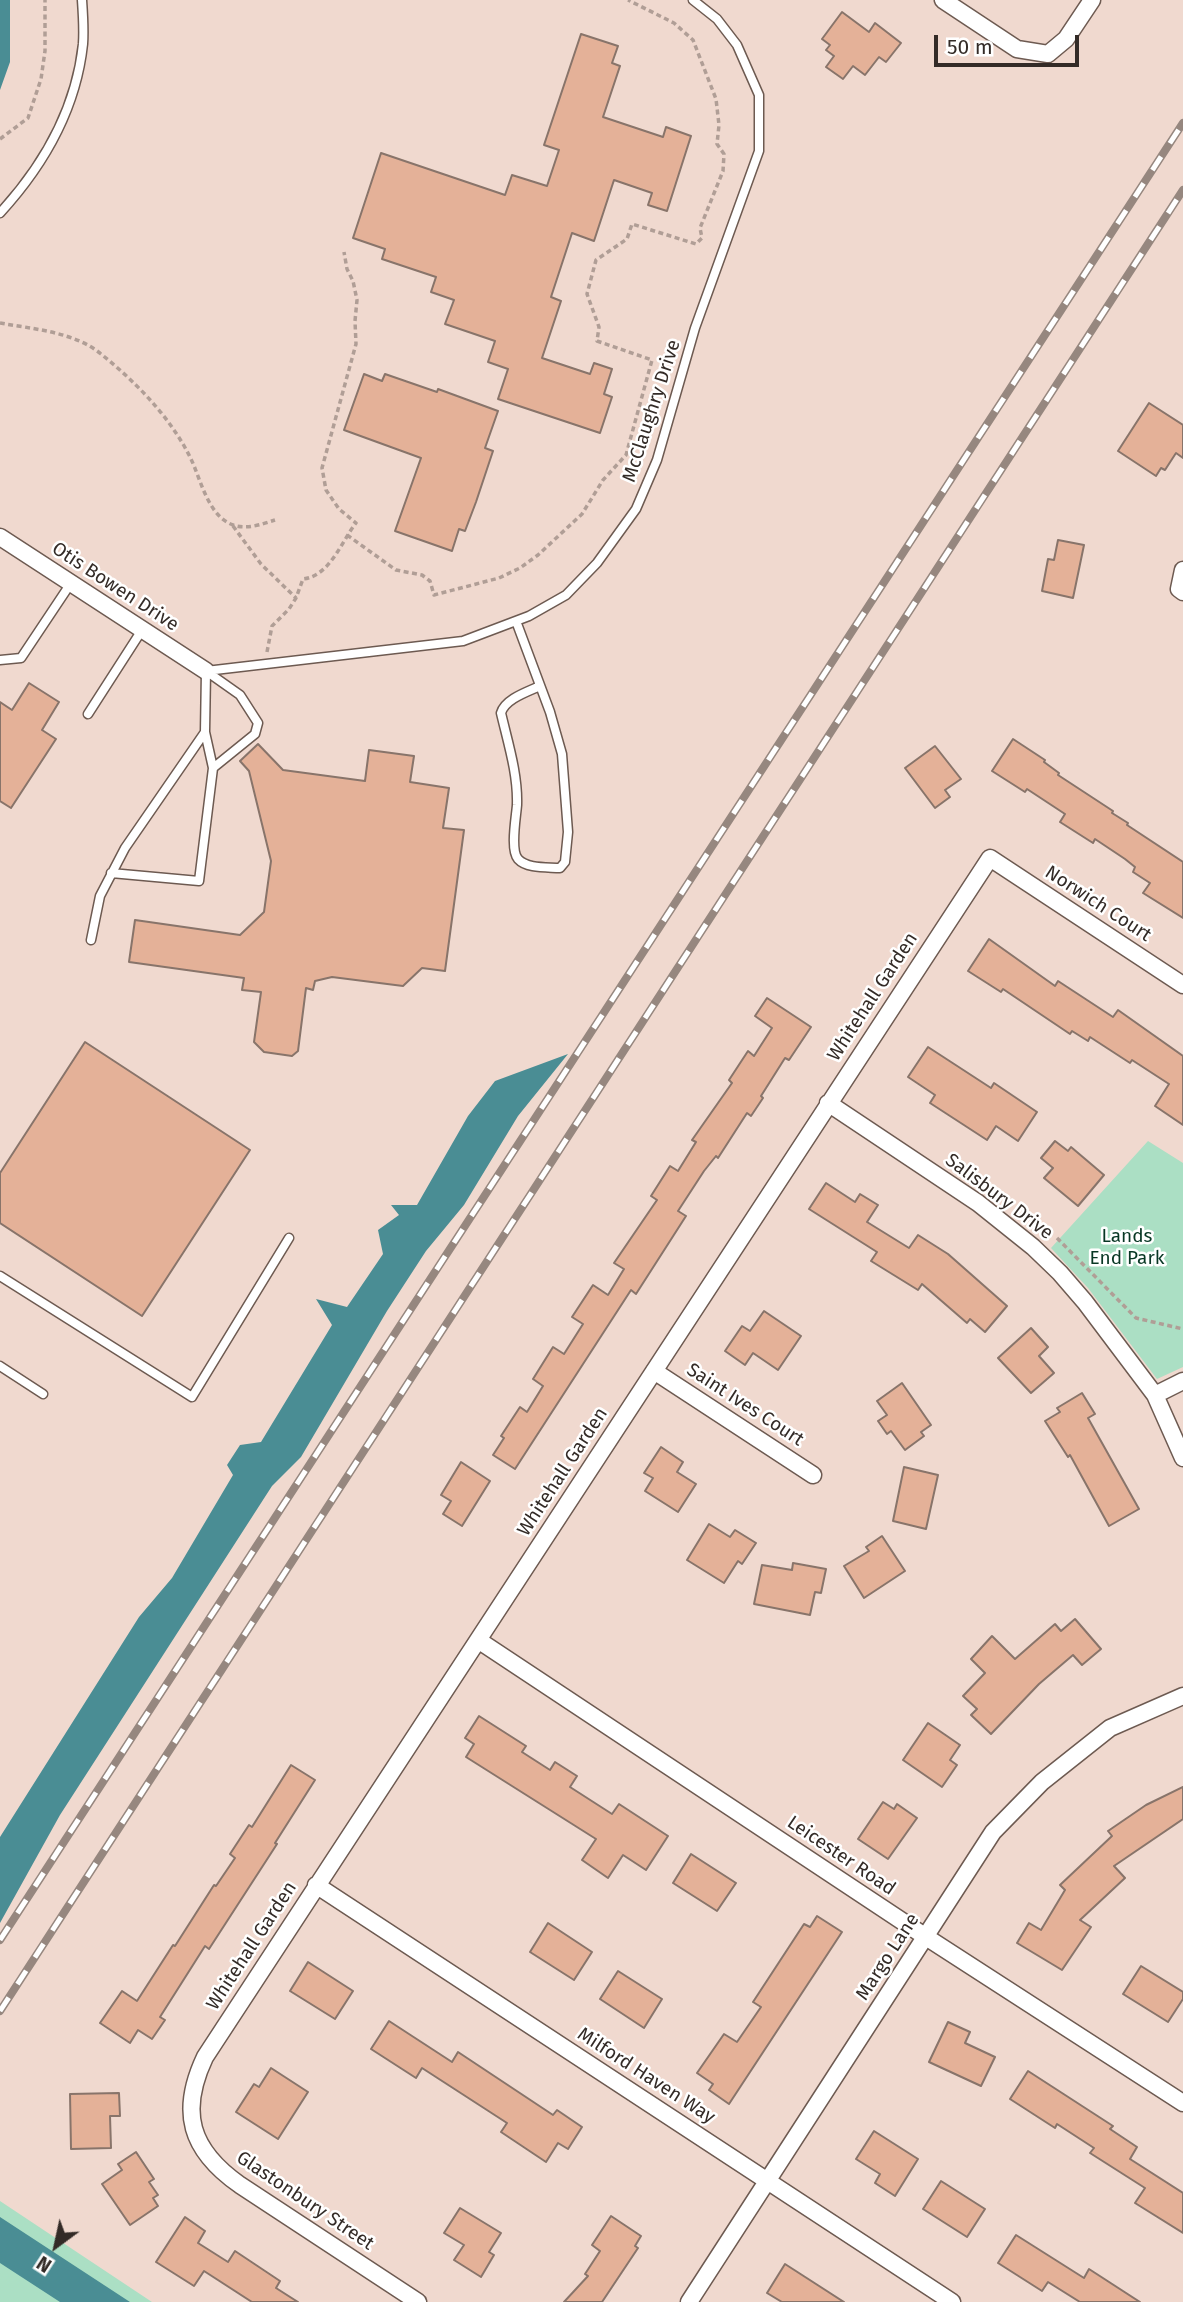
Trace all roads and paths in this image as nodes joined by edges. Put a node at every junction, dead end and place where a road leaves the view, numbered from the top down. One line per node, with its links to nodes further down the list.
1 (45, 0): 7 (path)
2 (82, 0): 8 (lane)
3 (628, 0): 13 (path)
4 (694, 0): 19 (lane, McClaughry Drive)
5 (943, 0): 6 (street)
6 (1092, 0)
7 (0, 139)
8 (0, 213)
9 (344, 252): 13 (path)
10 (0, 323): 12 (path)
11 (275, 520): 12 (path)
12 (232, 525): 18 (path)
13 (346, 535): 18 (path)
14 (0, 537): 16 (street, Otis Bowen Drive)
15 (1183, 570): 17 (street)
16 (71, 583): 20 (street, Otis Bowen Drive); 21 (lane)
17 (1181, 591)
18 (296, 598): 22 (path)
19 (516, 621): 22 (lane, McClaughry Drive); 24 (lane)
20 (142, 630): 23 (street, Otis Bowen Drive); 25 (lane)
21 (0, 660)
22 (264, 665): 23 (lane, McClaughry Drive)
23 (206, 671): 26 (lane); 27 (lane)
24 (540, 686): 24 (lane)
25 (88, 715)
26 (205, 732): 27 (lane); 29 (lane)
27 (213, 768): 29 (lane)
28 (990, 858): 31 (street, Norwich Court); 32 (street, Whitehall Garden)
29 (111, 873): 30 (lane)
30 (91, 940)
31 (1183, 985)
32 (828, 1103): 38 (street, Whitehall Garden); 41 (street, Salisbury Drive)
33 (289, 1238): 35 (lane)
34 (1057, 1238): 36 (path)
35 (0, 1276)
36 (1183, 1329)
37 (0, 1366): 40 (lane)
38 (654, 1371): 43 (street, Saint Ives Court); 44 (street, Whitehall Garden)
39 (1183, 1381): 41 (street)
40 (43, 1394)
41 (1155, 1395): 42 (street, Salisbury Drive)
42 (1183, 1458)
43 (813, 1475)
44 (478, 1640): 46 (street, Whitehall Garden); 47 (street, Leicester Road)
45 (1183, 1696): 47 (street, Margo Lane)
46 (316, 1885): 49 (street, Whitehall Garden); 50 (street, Milford Haven Way)
47 (926, 1937): 48 (street, Leicester Road); 50 (street, Margo Lane)
48 (1183, 2104)
49 (191, 2116): 51 (street, Glastonbury Street)
50 (767, 2181): 52 (street, Margo Lane); 53 (street, Milford Haven Way)
51 (418, 2302)
52 (689, 2302)
53 (952, 2302)

